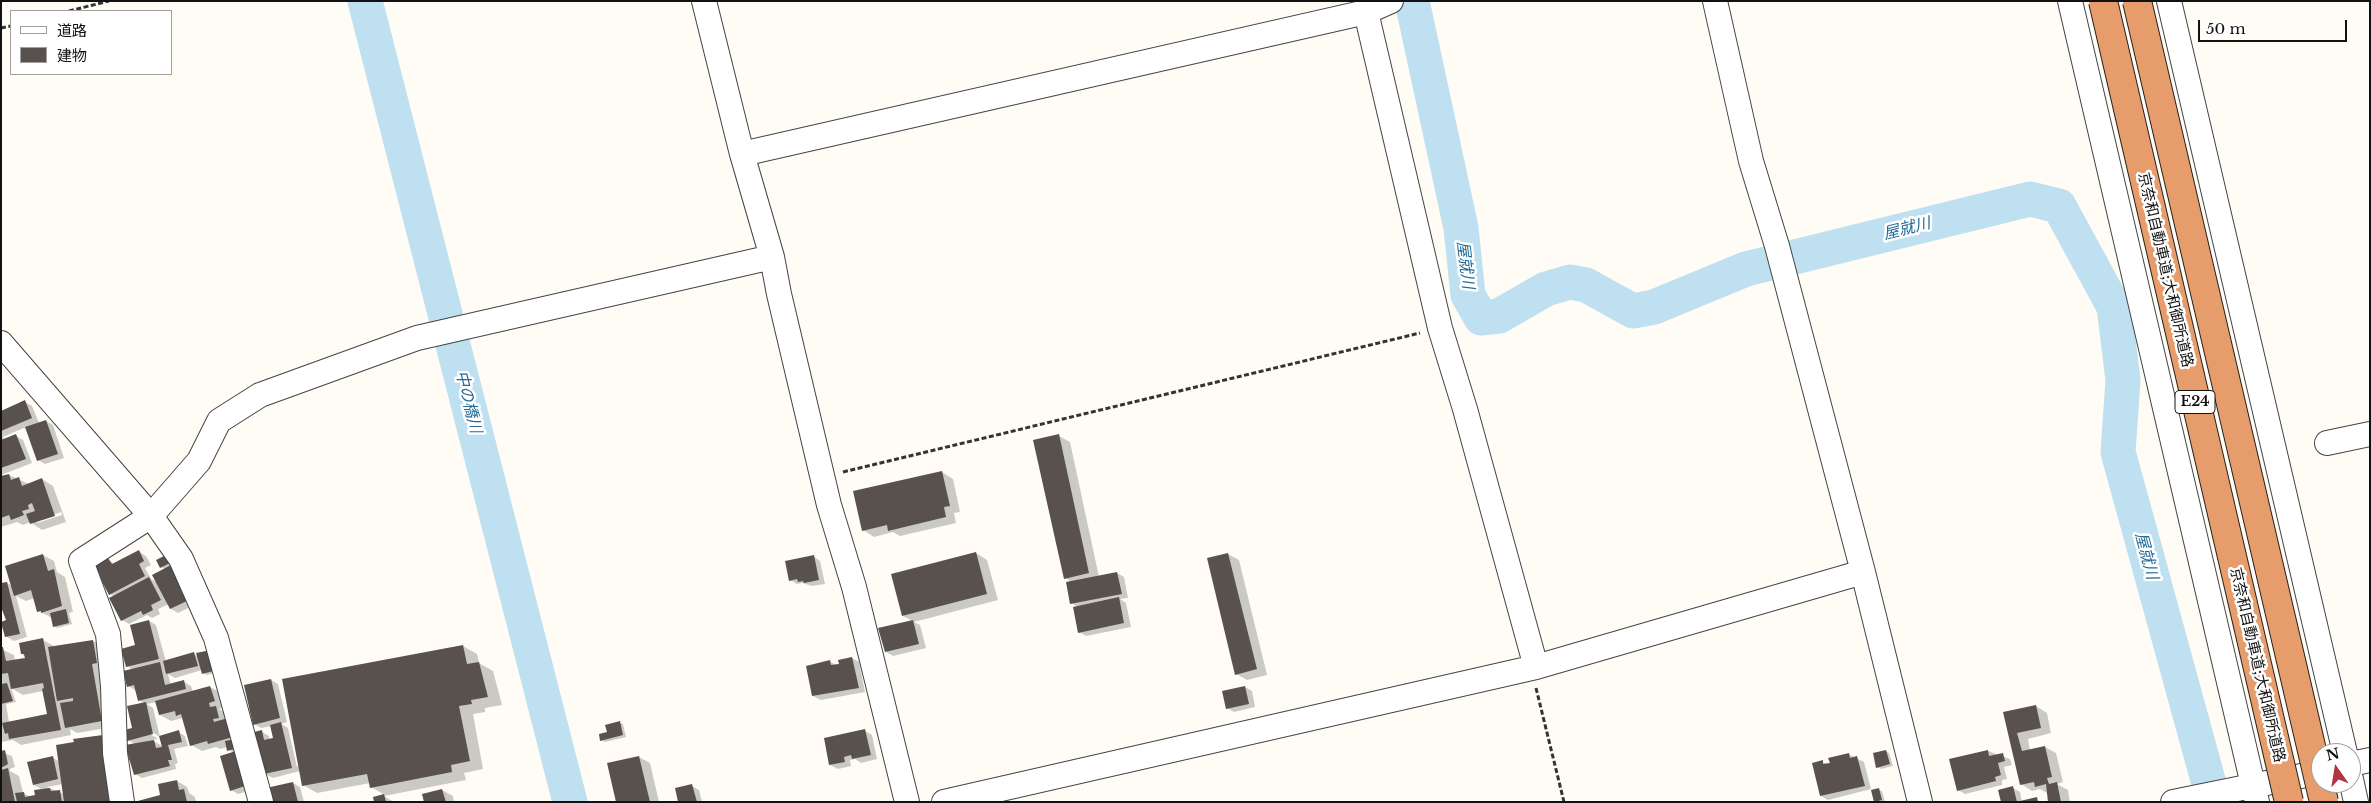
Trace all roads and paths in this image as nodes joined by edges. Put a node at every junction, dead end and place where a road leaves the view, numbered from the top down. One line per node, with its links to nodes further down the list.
1 (109, 1): 9 (path)
2 (704, 1): 11 (street)
3 (1391, 1): 10 (street)
4 (1715, 1): 19 (street)
5 (2070, 1): 23 (street)
6 (2103, 1): 31 (highway, 京奈和自動車道;大和御所道路 / E24, bridge)
7 (2138, 1): 32 (highway, E24, bridge)
8 (2169, 1): 21 (street)
9 (72, 10)
10 (1366, 12): 11 (street); 13 (street)
11 (742, 154): 12 (street)
12 (772, 256): 17 (street); 18 (street)
13 (1440, 328): 17 (path); 20 (street)
14 (1, 343): 18 (street)
15 (2370, 434): 16 (street)
16 (2327, 443)
17 (822, 476): 27 (street)
18 (151, 516): 25 (street); 26 (street)
19 (1863, 572): 20 (street); 30 (street)
20 (1534, 668): 28 (street); 29 (path)
21 (2343, 743)
22 (2311, 775): 23 (street)
23 (2255, 794): 24 (street)
24 (2184, 799)
25 (122, 802)
26 (261, 802)
27 (907, 802)
28 (944, 802)
29 (1564, 802)
30 (1920, 802)
31 (2289, 802)
32 (2324, 802)

